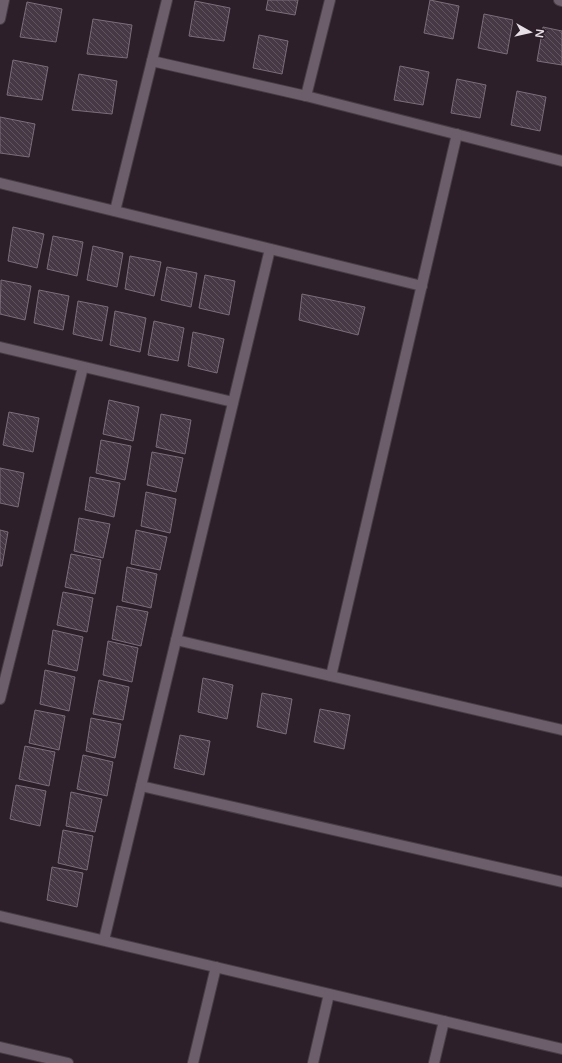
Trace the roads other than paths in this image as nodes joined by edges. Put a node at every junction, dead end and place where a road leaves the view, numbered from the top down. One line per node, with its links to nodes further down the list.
1 (4, 0): 4 (street)
2 (167, 0): 5 (street)
3 (330, 0): 6 (street)
4 (0, 19)
5 (152, 61): 6 (street); 10 (street)
6 (306, 96): 7 (street)
7 (457, 134): 8 (street); 12 (street)
8 (562, 161)
9 (0, 183): 10 (street)
10 (115, 211): 11 (street)
11 (270, 249): 12 (street); 15 (street)
12 (422, 286): 17 (street)
13 (0, 347): 14 (street)
14 (83, 367): 15 (street); 18 (street)
15 (233, 402): 16 (street)
16 (176, 640): 17 (street); 20 (street)
17 (331, 676): 19 (street)
18 (0, 699)
19 (562, 730)
20 (141, 786): 21 (street); 23 (street)
21 (562, 882)
22 (0, 916): 23 (street)
23 (104, 940): 24 (street)
24 (216, 967): 25 (street); 30 (street)
25 (329, 994): 26 (street); 31 (street)
26 (444, 1021): 28 (street); 32 (street)
27 (0, 1046): 29 (street)
28 (562, 1049)
29 (68, 1063)
30 (193, 1063)
31 (313, 1063)
32 (434, 1063)

